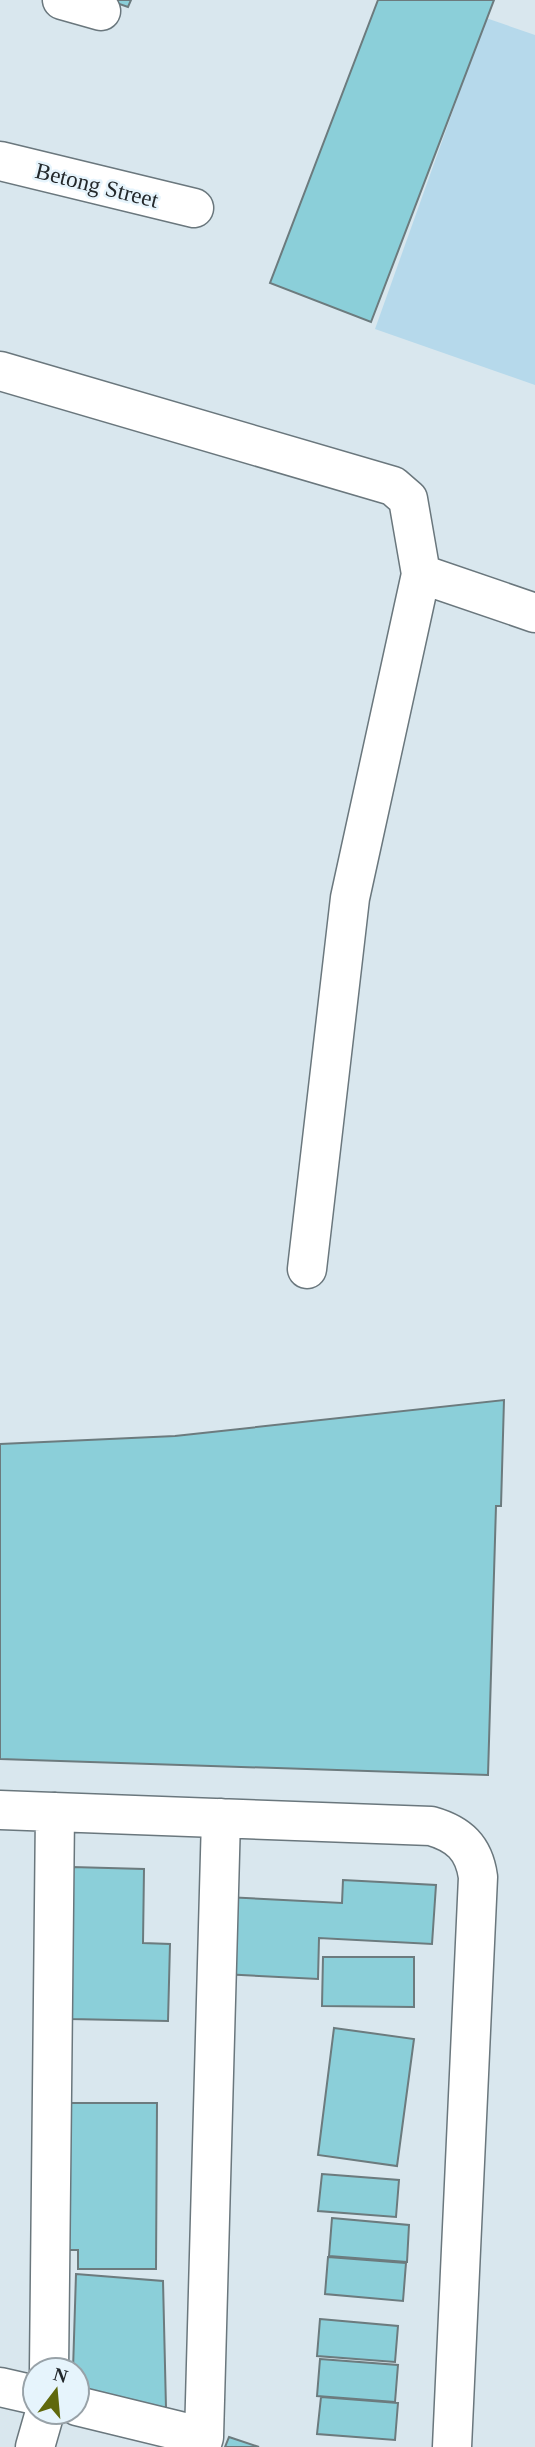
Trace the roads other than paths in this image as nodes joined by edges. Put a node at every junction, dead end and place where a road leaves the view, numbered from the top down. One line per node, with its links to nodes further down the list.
1 (62, 0): 2 (street)
2 (101, 11)
3 (0, 161): 4 (street, Betong Street)
4 (194, 208)
5 (0, 371): 6 (street)
6 (421, 574): 7 (street); 8 (street)
7 (535, 612)
8 (307, 1269)
9 (0, 1810): 10 (street)
10 (55, 1812): 11 (street); 12 (street)
11 (221, 1818): 17 (street); 19 (street)
12 (49, 2356)
13 (0, 2387): 14 (street)
14 (21, 2392)
15 (91, 2410): 17 (street)
16 (41, 2426): 18 (street)
17 (203, 2442)
18 (35, 2447)
19 (452, 2447)

